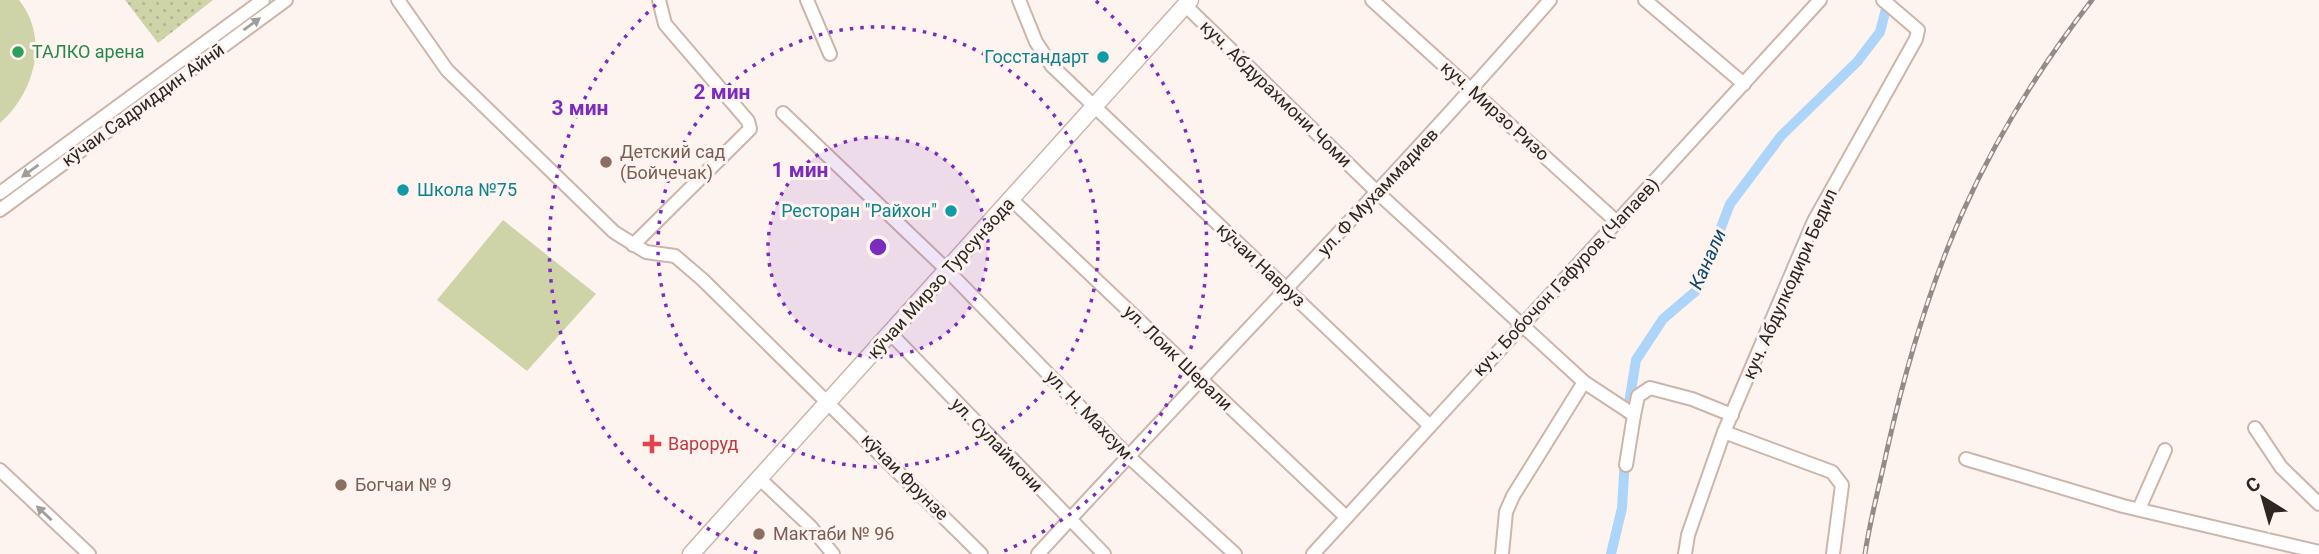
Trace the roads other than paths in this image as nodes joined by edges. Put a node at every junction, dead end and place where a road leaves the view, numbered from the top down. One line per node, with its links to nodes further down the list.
1 (263, 0): 18 (street, кӯчаи Садриддин Айнӣ, one-way to 18)
2 (286, 0): 21 (street, кӯчаи Садриддин Айнӣ, one-way to 2)
3 (398, 0): 23 (street)
4 (659, 0): 23 (street)
5 (807, 0): 13 (street)
6 (1019, 0): 16 (street)
7 (1372, 0): 15 (street, куч. Мирзо Ризо)
8 (1550, 0): 15 (street, ул. Ф Мухаммадиев)
9 (1646, 0): 14 (street)
10 (1820, 0): 14 (street, куч. Бобочон Гафуров (Чапаев))
11 (1883, 0): 32 (street, куч. Абдулкодири Бедил)
12 (1188, 3): 16 (main road, кӯчаи Мирзо Турсунзода); 19 (street, куч. Абдурахмони Чоми)
13 (830, 54)
14 (1744, 84): 22 (street, куч. Бобочон Гафуров (Чапаев))
15 (1472, 90): 19 (street, ул. Ф Мухаммадиев); 22 (street, куч. Мирзо Ризо)
16 (1094, 107): 20 (main road, кӯчаи Мирзо Турсунзода); 25 (street, кӯчаи Навруз)
17 (783, 113): 24 (street, ул. Н. Махсум)
18 (0, 193)
19 (1378, 193): 25 (street, ул. Ф Мухаммадиев); 26 (street, куч. Абдурахмони Чоми)
20 (1012, 198): 24 (main road, кӯчаи Мирзо Турсунзода); 28 (street, ул. Лоик Шерали)
21 (0, 210)
22 (1618, 223): 26 (street, куч. Бобочон Гафуров (Чапаев))
23 (633, 245): 30 (street, кӯчаи Фрунзе)
24 (948, 271): 27 (main road, кӯчаи Мирзо Турсунзода); 37 (street, ул. Н. Махсум)
25 (1287, 289): 28 (street, ул. Ф Мухаммадиев); 33 (street, кӯчаи Навруз)
26 (1521, 324): 29 (street, куч. Абдурахмони Чоми); 33 (street, куч. Бобочон Гафуров (Чапаев))
27 (891, 334): 30 (main road, кӯчаи Мирзо Турсунзода); 45 (street, ул. Сулаймони)
28 (1199, 379): 37 (street, ул. Ф Мухаммадиев); 44 (street, ул. Лоик Шерали)
29 (1584, 382): 31 (street, куч. Абдурахмони Чоми); 55 (street)
30 (829, 401): 41 (main road, кӯчаи Мирзо Турсунзода); 50 (street, кӯчаи Фрунзе)
31 (1634, 415): 32 (street); 39 (street)
32 (1732, 415): 35 (street, куч. Абдулкодири Бедил)
33 (1428, 424): 44 (street, куч. Бобочон Гафуров (Чапаев))
34 (2255, 428): 42 (street)
35 (1724, 432): 56 (street, куч. Абдулкодири Бедил); 57 (street)
36 (2165, 450): 43 (street)
37 (1128, 456): 45 (street, ул. Ф Мухаммадиев); 53 (street, ул. Н. Махсум)
38 (1966, 459): 43 (street)
39 (1626, 465)
40 (0, 470): 47 (street, one-way to 40)
41 (760, 479): 48 (main road, кӯчаи Мирзо Турсунзода); 49 (street)
42 (2319, 505)
43 (2138, 509): 46 (street)
44 (1346, 517): 54 (street, куч. Бобочон Гафуров (Чапаев))
45 (1069, 521): 51 (street, ул. Ф Мухаммадиев); 52 (street, ул. Сулаймони)
46 (2319, 552)
47 (89, 554)
48 (691, 554)
49 (833, 554)
50 (981, 554)
51 (1038, 554)
52 (1104, 554)
53 (1235, 554)
54 (1313, 554)
55 (1502, 554)
56 (1685, 554)
57 (1833, 554)

